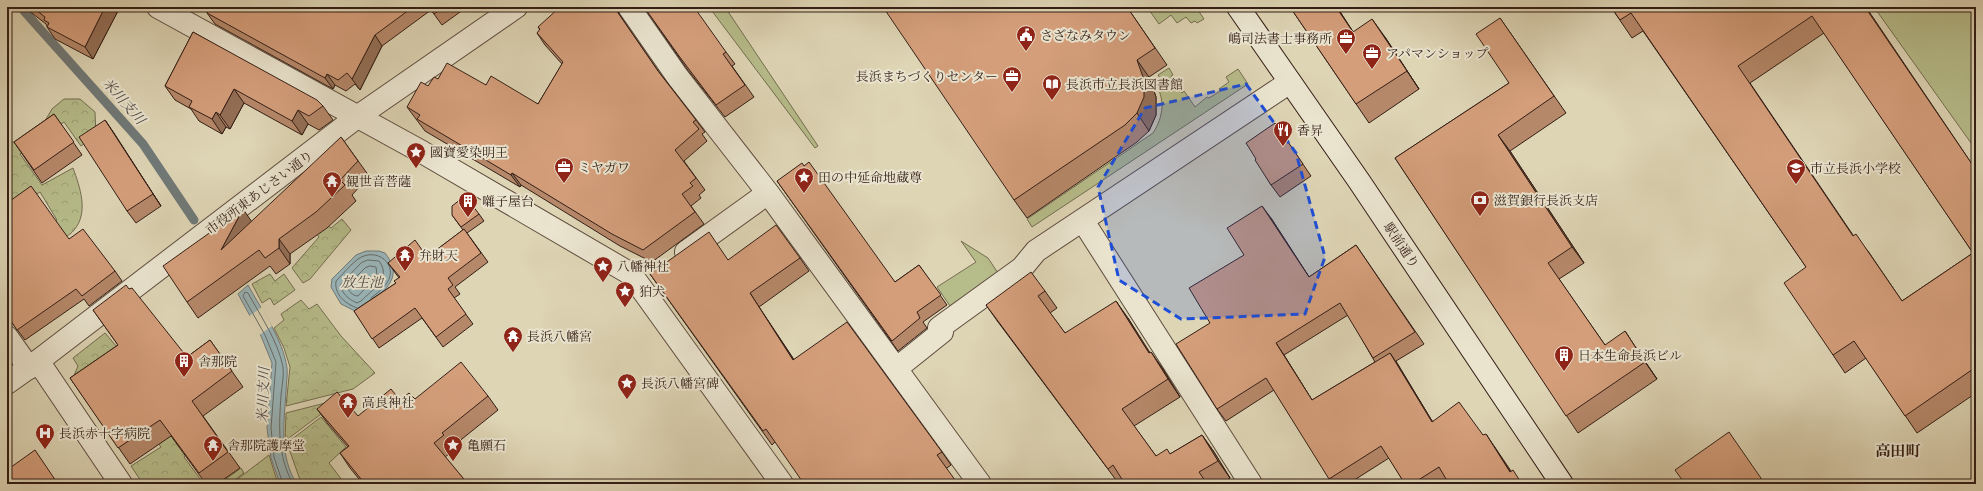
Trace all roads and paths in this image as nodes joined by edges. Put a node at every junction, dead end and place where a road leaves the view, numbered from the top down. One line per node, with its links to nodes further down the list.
1 (158, 7): 6 (street)
2 (516, 7): 6 (street, 市役所東あじさい通り)
3 (629, 7): 7 (street)
4 (1238, 7): 5 (street, 駅前通り)
5 (1290, 82): 8 (street); 19 (street, 駅前通り)
6 (357, 116): 11 (street, 市役所東あじさい通り); 16 (street)
7 (768, 194): 9 (street); 12 (street)
8 (1083, 221): 12 (street); 18 (street)
9 (672, 263)
10 (7, 337): 11 (street)
11 (34, 364): 13 (street); 14 (street, 市役所東あじさい通り); 15 (street)
12 (897, 368): 17 (street)
13 (7, 376)
14 (7, 383)
15 (121, 484)
16 (782, 484)
17 (980, 484)
18 (1251, 484)
19 (1562, 484)

